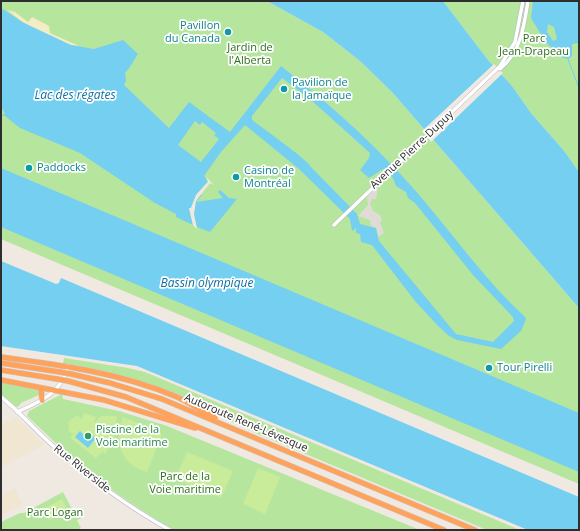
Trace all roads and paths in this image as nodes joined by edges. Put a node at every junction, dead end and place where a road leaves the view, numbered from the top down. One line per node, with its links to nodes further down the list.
1 (522, 1): 3 (street)
2 (528, 1): 3 (street)
3 (491, 76): 4 (street, Avenue Pierre-Dupuy)
4 (334, 225)
5 (1, 357): 7 (highway)
6 (1, 363): 15 (highway, Autoroute René-Lévesque, bridge)
7 (68, 366): 11 (street); 15 (highway)
8 (1, 370): 16 (highway, Autoroute René-Lévesque, bridge)
9 (1, 380): 10 (highway)
10 (41, 388): 11 (highway); 13 (highway)
11 (56, 390): 13 (street); 16 (highway)
12 (1, 397): 14 (street, Rue Riverside)
13 (42, 400): 14 (street)
14 (17, 412): 17 (street, Rue Riverside)
15 (238, 431): 19 (highway, Autoroute René-Lévesque)
16 (213, 433): 18 (highway, Autoroute René-Lévesque)
17 (170, 530)
18 (444, 530)
19 (475, 530)

